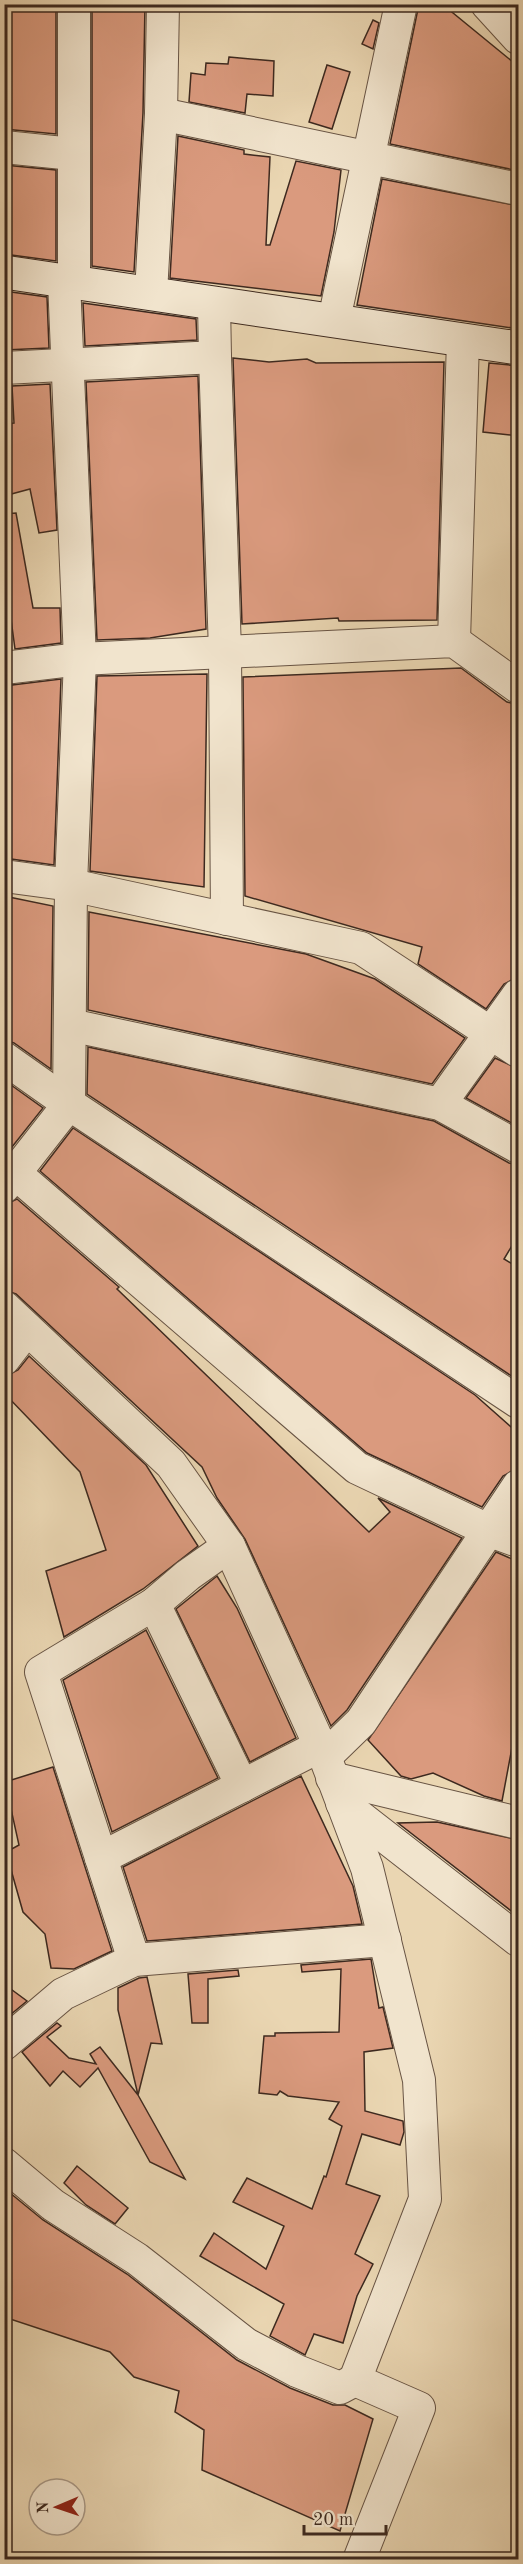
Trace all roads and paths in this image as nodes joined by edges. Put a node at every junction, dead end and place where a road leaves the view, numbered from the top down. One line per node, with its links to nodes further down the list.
1 (74, 4): 8 (street)
2 (163, 4): 6 (street)
3 (401, 4): 9 (street)
4 (488, 4): 5 (street)
5 (519, 38)
6 (161, 114): 9 (street); 13 (street)
7 (4, 147): 8 (street)
8 (73, 154): 12 (street)
9 (367, 159): 10 (street); 15 (street)
10 (519, 189)
11 (4, 272): 12 (street)
12 (69, 281): 13 (street); 19 (street)
13 (151, 293): 14 (street)
14 (214, 303): 15 (street); 18 (street)
15 (334, 320): 16 (street)
16 (463, 340): 17 (street); 21 (street)
17 (519, 348)
18 (215, 357): 19 (street); 22 (street)
19 (66, 363): 20 (street); 23 (street)
20 (4, 368)
21 (454, 641): 22 (street); 25 (street)
22 (225, 651): 23 (street); 28 (street)
23 (80, 659): 24 (street); 27 (street)
24 (4, 668)
25 (519, 687)
26 (4, 876): 27 (street)
27 (71, 885): 28 (street); 30 (street)
28 (227, 919): 31 (street)
29 (519, 995): 31 (street)
30 (70, 1025): 34 (street); 35 (street)
31 (490, 1033): 32 (street); 35 (street)
32 (519, 1051)
33 (4, 1058): 34 (street)
34 (69, 1104): 37 (street); 41 (street)
35 (440, 1104): 36 (street)
36 (519, 1148)
37 (10, 1181): 43 (street)
38 (4, 1307): 39 (street)
39 (27, 1329): 40 (street); 44 (street)
40 (4, 1359)
41 (519, 1402)
42 (519, 1486): 43 (street)
43 (505, 1536): 46 (street)
44 (229, 1546): 45 (street); 46 (street)
45 (154, 1604): 47 (street); 49 (street)
46 (330, 1771): 47 (street); 48 (street); 50 (street); 51 (street)
47 (242, 1786): 49 (street)
48 (518, 1820)
49 (101, 1858): 52 (street)
50 (385, 1940): 52 (street); 55 (street)
51 (519, 1940)
52 (134, 1960): 53 (street)
53 (4, 2044)
54 (4, 2164): 55 (street)
55 (355, 2380): 56 (street)
56 (359, 2559)

